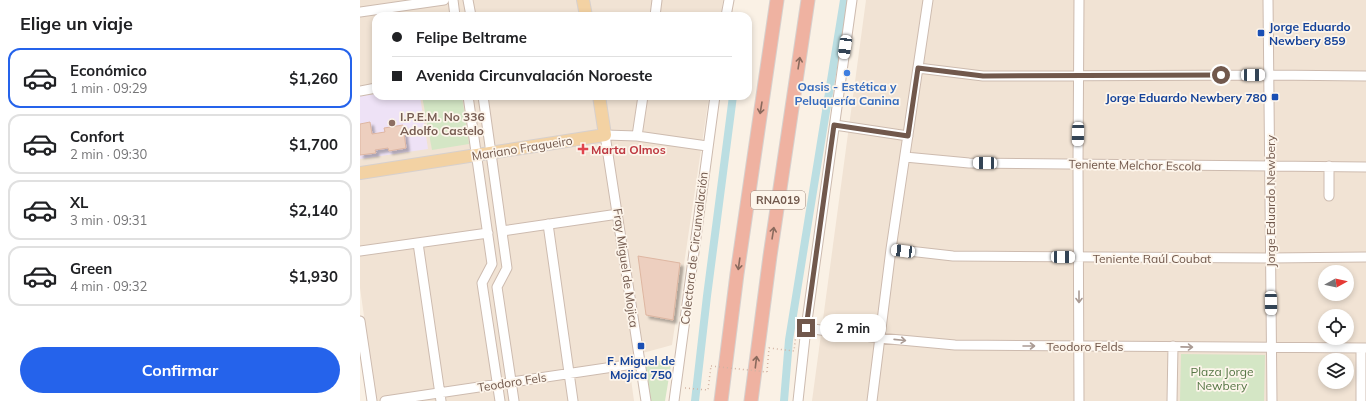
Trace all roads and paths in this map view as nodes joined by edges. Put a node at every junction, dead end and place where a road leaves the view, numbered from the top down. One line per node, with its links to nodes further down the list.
1 (444, 0): 14 (street)
2 (453, 0): 15 (street)
3 (468, 0): 16 (street)
4 (583, 0): 17 (main road)
5 (657, 0): 18 (street)
6 (728, 0): 19 (street)
7 (769, 0): 24 (highway)
8 (777, 0): 24 (highway, RNA019)
9 (808, 0): 78 (highway, RNA019, one-way to 9)
10 (852, 0): 32 (street)
11 (928, 0): 20 (street)
12 (1079, 0): 21 (street)
13 (1268, 0): 22 (street, Jorge Eduardo Newbery)
14 (360, 12)
15 (454, 12)
16 (470, 12)
17 (585, 12)
18 (656, 12)
19 (726, 12)
20 (918, 68): 21 (street); 35 (street)
21 (1079, 75): 22 (street); 40 (street)
22 (1269, 75): 23 (street); 41 (street, Jorge Eduardo Newbery)
23 (1366, 76)
24 (766, 78): 77 (highway, RNA019, one-way to 77)
25 (372, 89): 26 (street)
26 (360, 91)
27 (469, 100): 38 (street)
28 (484, 100): 37 (street)
29 (600, 100): 33 (main road)
30 (642, 100): 34 (street)
31 (714, 100): 36 (street, Colectora de Circunvalación)
32 (834, 125): 35 (street); 58 (street)
33 (605, 135): 34 (street, Mariano Fragueiro); 37 (main road, Mariano Fragueiro); 46 (street, Fray Miguel de Mojica)
34 (637, 136): 36 (street, Mariano Fragueiro)
35 (908, 136): 39 (street)
36 (707, 146): 76 (street, Colectora de Circunvalación)
37 (491, 153): 38 (main road, Mariano Fragueiro); 48 (street)
38 (476, 156): 44 (main road, Mariano Fragueiro); 49 (street)
39 (905, 156): 40 (street, Teniente Melchor Escola); 51 (street)
40 (1078, 164): 41 (street, Teniente Melchor Escola); 54 (street)
41 (1269, 166): 42 (street, Teniente Melchor Escola); 55 (street, Jorge Eduardo Newbery)
42 (1329, 166): 43 (street, Teniente Melchor Escola); 45 (street)
43 (1366, 166)
44 (360, 173)
45 (1329, 196)
46 (618, 214): 47 (street); 64 (street, Fray Miguel de Mojica)
47 (548, 224): 48 (street); 65 (street)
48 (502, 231): 66 (street)
49 (488, 233): 50 (street); 67 (street)
50 (418, 243): 52 (street); 69 (street)
51 (891, 249): 54 (street, Teniente Raúl Coubat); 59 (street)
52 (360, 251)
53 (1366, 257): 55 (street, Teniente Raúl Coubat)
54 (1078, 258): 55 (street, Teniente Raúl Coubat); 60 (street, one-way to 60)
55 (1270, 258): 62 (street, Jorge Eduardo Newbery)
56 (798, 317): 68 (path, bridge)
57 (360, 321): 70 (street)
58 (806, 328): 59 (street, Teodoro Felds); 79 (street)
59 (879, 338): 60 (street, Teodoro Felds, one-way to 60); 80 (street)
60 (1079, 346): 61 (street, Teodoro Felds); 81 (street)
61 (1173, 346): 62 (street, Teodoro Felds, one-way to 62); 82 (street)
62 (1271, 348): 63 (street, Teodoro Felds); 83 (street, Jorge Eduardo Newbery)
63 (1364, 348): 84 (street)
64 (640, 362): 65 (street, Teodoro Fels); 75 (street, Fray Miguel de Mojica)
65 (569, 373): 66 (street, Teodoro Fels); 74 (street)
66 (511, 382): 67 (street, Teodoro Fels); 73 (street)
67 (498, 384): 69 (street, Teodoro Fels); 72 (street)
68 (684, 388)
69 (440, 397): 71 (street, Teodoro Fels)
70 (372, 401)
71 (385, 401)
72 (500, 401)
73 (514, 401)
74 (573, 401)
75 (646, 401)
76 (674, 401)
77 (721, 401)
78 (751, 401)
79 (798, 401)
80 (872, 401)
81 (1079, 401)
82 (1172, 401)
83 (1272, 401)
84 (1361, 401)

